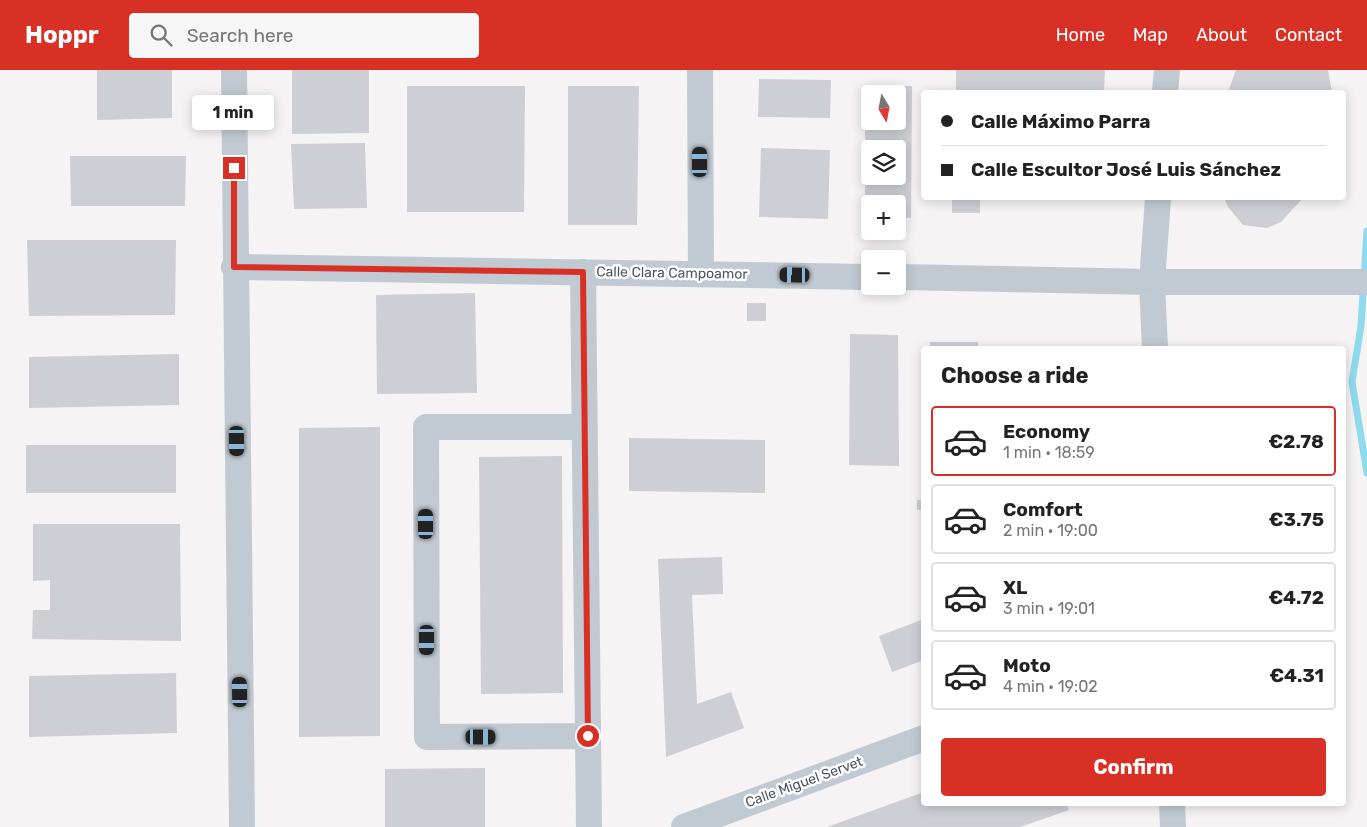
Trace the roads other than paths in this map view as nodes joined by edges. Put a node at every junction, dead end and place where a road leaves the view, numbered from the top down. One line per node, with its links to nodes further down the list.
1 (234, 70): 6 (street)
2 (700, 70): 8 (street)
3 (1167, 70): 4 (street)
4 (1165, 90)
5 (1158, 200): 11 (street)
6 (234, 267): 7 (street, Calle Clara Campoamor); 18 (street)
7 (583, 272): 8 (street, Calle Clara Campoamor); 14 (street)
8 (701, 273): 9 (street, Calle Clara Campoamor)
9 (861, 277)
10 (906, 277): 11 (street)
11 (1152, 282): 12 (street); 13 (street)
12 (1367, 282)
13 (1155, 346)
14 (585, 427): 15 (street); 15 (street)
15 (588, 736): 19 (street)
16 (921, 739): 20 (street, Calle Miguel Servet)
17 (1172, 806): 21 (street)
18 (242, 827)
19 (589, 827)
20 (684, 827)
21 (1173, 827)

